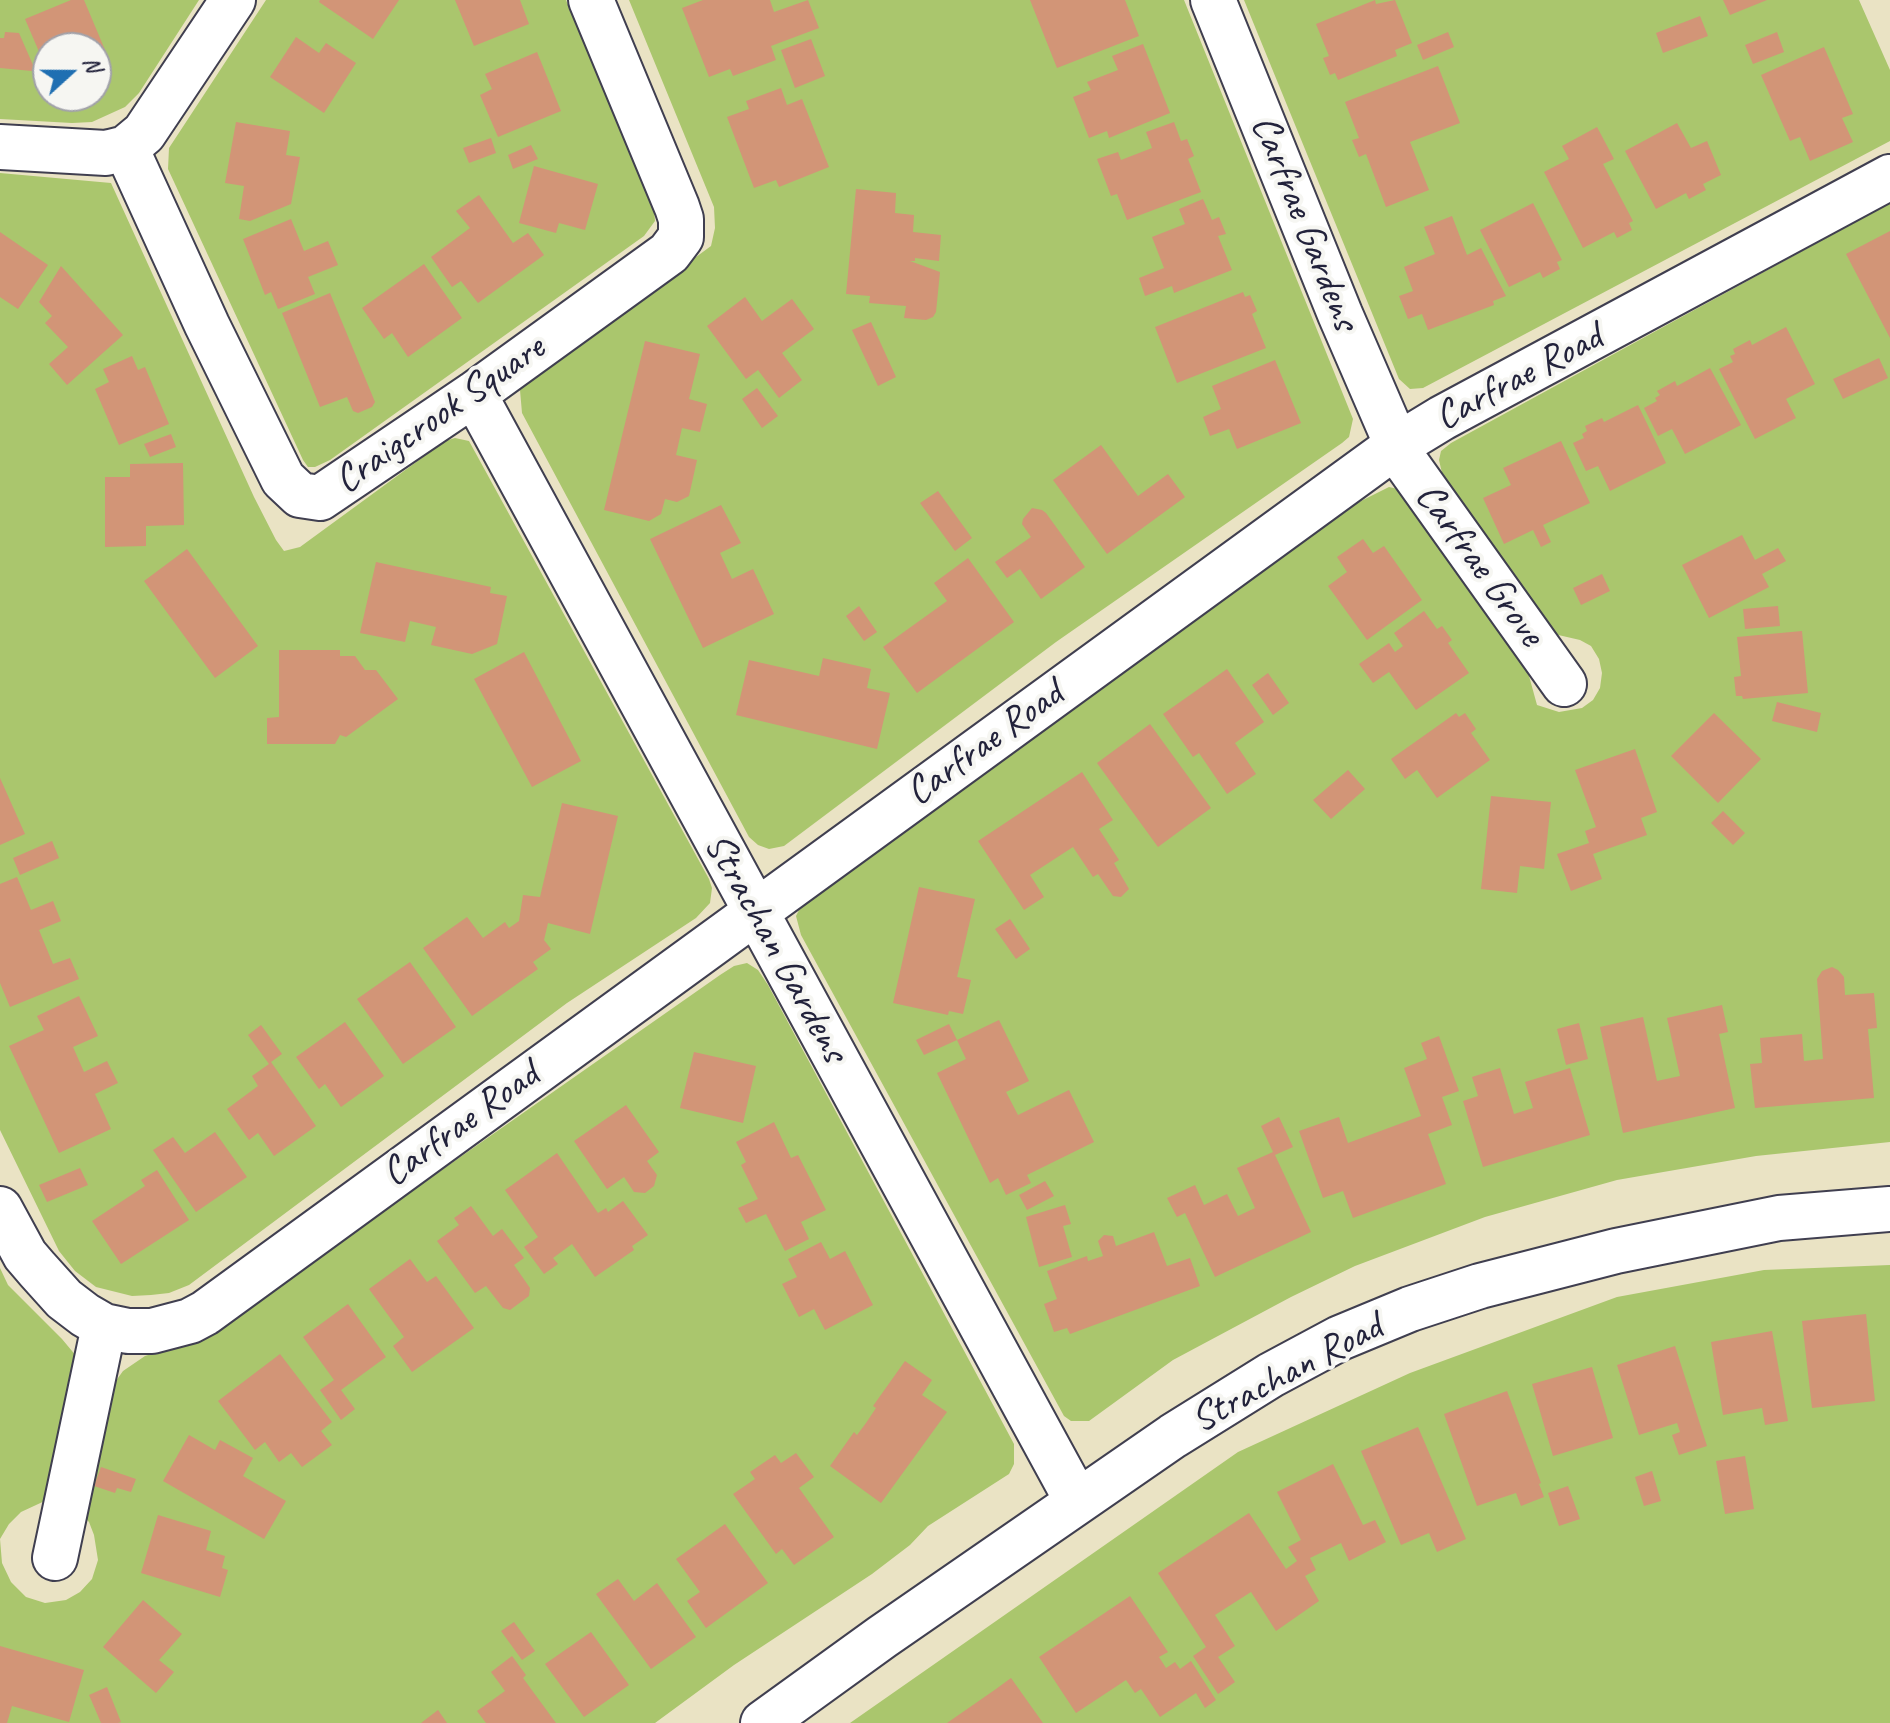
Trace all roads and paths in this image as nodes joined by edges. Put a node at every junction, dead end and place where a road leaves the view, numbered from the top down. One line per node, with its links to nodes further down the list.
1 (233, 0): 5 (street)
2 (591, 0): 7 (street, Craigcrook Square)
3 (1213, 0): 8 (street, Carfrae Gardens)
4 (0, 147): 5 (street)
5 (126, 148): 7 (street, Craigcrook Square)
6 (1890, 177): 8 (street, Carfrae Road)
7 (474, 394): 10 (street, Strachan Gardens)
8 (1396, 446): 9 (street, Carfrae Grove); 10 (street, Carfrae Road)
9 (1564, 684)
10 (755, 911): 13 (street, Carfrae Road); 14 (street, Strachan Gardens)
11 (0, 1209): 13 (street)
12 (1890, 1209): 14 (street, Strachan Road)
13 (104, 1326): 15 (street)
14 (1077, 1501): 16 (street, Strachan Road)
15 (55, 1558)
16 (763, 1723)

